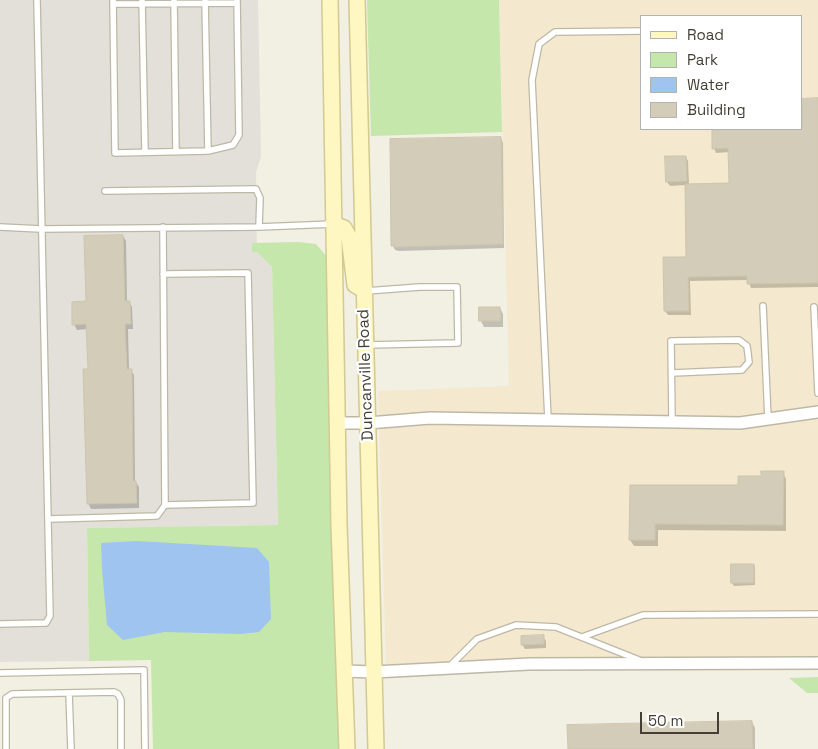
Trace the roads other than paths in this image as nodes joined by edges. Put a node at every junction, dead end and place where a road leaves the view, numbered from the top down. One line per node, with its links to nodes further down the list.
1 (37, 0): 19 (lane)
2 (330, 0): 15 (main road, Duncanville Road)
3 (357, 0): 14 (main road, Duncanville Road)
4 (113, 2): 5 (lane); 11 (lane)
5 (142, 2): 6 (lane); 11 (lane)
6 (174, 2): 7 (lane); 12 (lane)
7 (205, 2): 8 (lane); 10 (lane)
8 (237, 2): 10 (lane)
9 (640, 31): 28 (lane)
10 (208, 151): 12 (lane)
11 (145, 152): 12 (lane)
12 (176, 152)
13 (104, 191): 18 (lane)
14 (362, 220): 15 (main road); 21 (main road, Duncanville Road)
15 (333, 224): 18 (lane); 21 (main road); 31 (main road, Duncanville Road)
16 (0, 227): 19 (lane)
17 (163, 227): 18 (lane); 19 (lane); 20 (lane)
18 (259, 227)
19 (41, 229): 34 (lane)
20 (164, 274): 33 (lane); 33 (lane)
21 (364, 291): 24 (main road, Duncanville Road); 24 (lane)
22 (763, 306): 29 (lane)
23 (814, 307): 26 (lane)
24 (366, 345): 32 (main road, Duncanville Road)
25 (672, 373): 25 (lane); 30 (lane)
26 (818, 393)
27 (818, 412): 29 (street)
28 (548, 419): 30 (street); 32 (street)
29 (768, 419): 30 (street)
30 (672, 421)
31 (337, 423): 32 (street); 41 (main road, Duncanville Road)
32 (368, 423): 42 (main road, Duncanville Road)
33 (165, 505): 34 (lane)
34 (49, 519): 36 (lane)
35 (818, 614): 37 (lane)
36 (0, 624)
37 (582, 637): 38 (lane); 40 (lane)
38 (648, 664): 39 (street); 40 (street)
39 (818, 664)
40 (448, 668): 42 (street)
41 (344, 671): 42 (street); 49 (main road, Duncanville Road)
42 (374, 672): 50 (main road, Duncanville Road)
43 (0, 673): 48 (lane)
44 (69, 693): 45 (lane); 46 (lane); 47 (lane)
45 (6, 749)
46 (71, 749)
47 (121, 749)
48 (145, 749)
49 (347, 749)
50 (376, 749)

